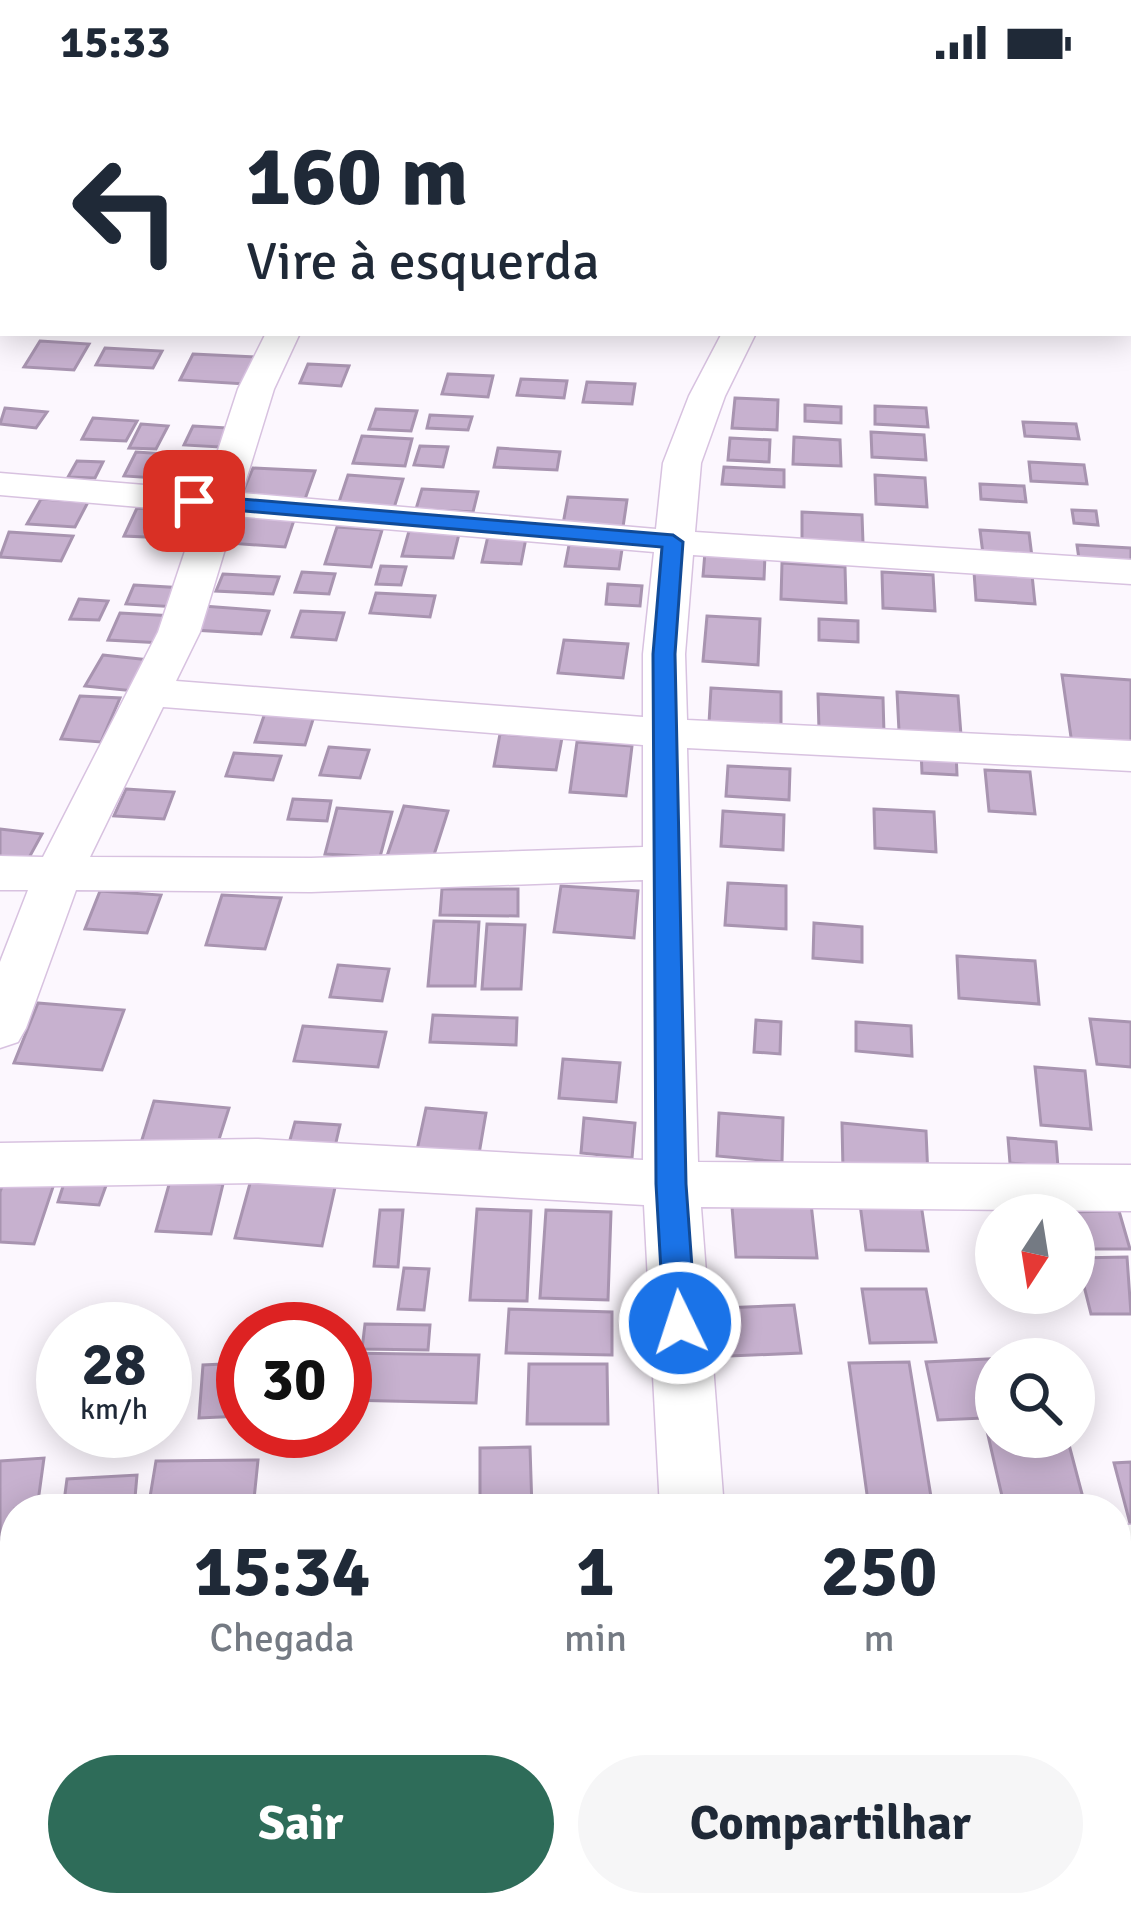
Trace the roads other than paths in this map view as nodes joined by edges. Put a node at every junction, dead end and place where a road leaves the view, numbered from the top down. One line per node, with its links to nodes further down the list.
1 (282, 336): 4 (street)
2 (737, 336): 5 (street)
3 (0, 484): 4 (street)
4 (216, 503): 5 (street); 7 (street)
5 (673, 542): 6 (street); 8 (street)
6 (1131, 572)
7 (149, 692): 8 (street); 12 (street)
8 (666, 733): 9 (street); 10 (street)
9 (1131, 757)
10 (667, 863): 12 (street); 15 (street)
11 (0, 873): 12 (street)
12 (58, 874): 13 (street)
13 (0, 1028)
14 (0, 1166): 15 (street)
15 (671, 1184): 16 (street); 17 (street)
16 (1131, 1188)
17 (691, 1494)

